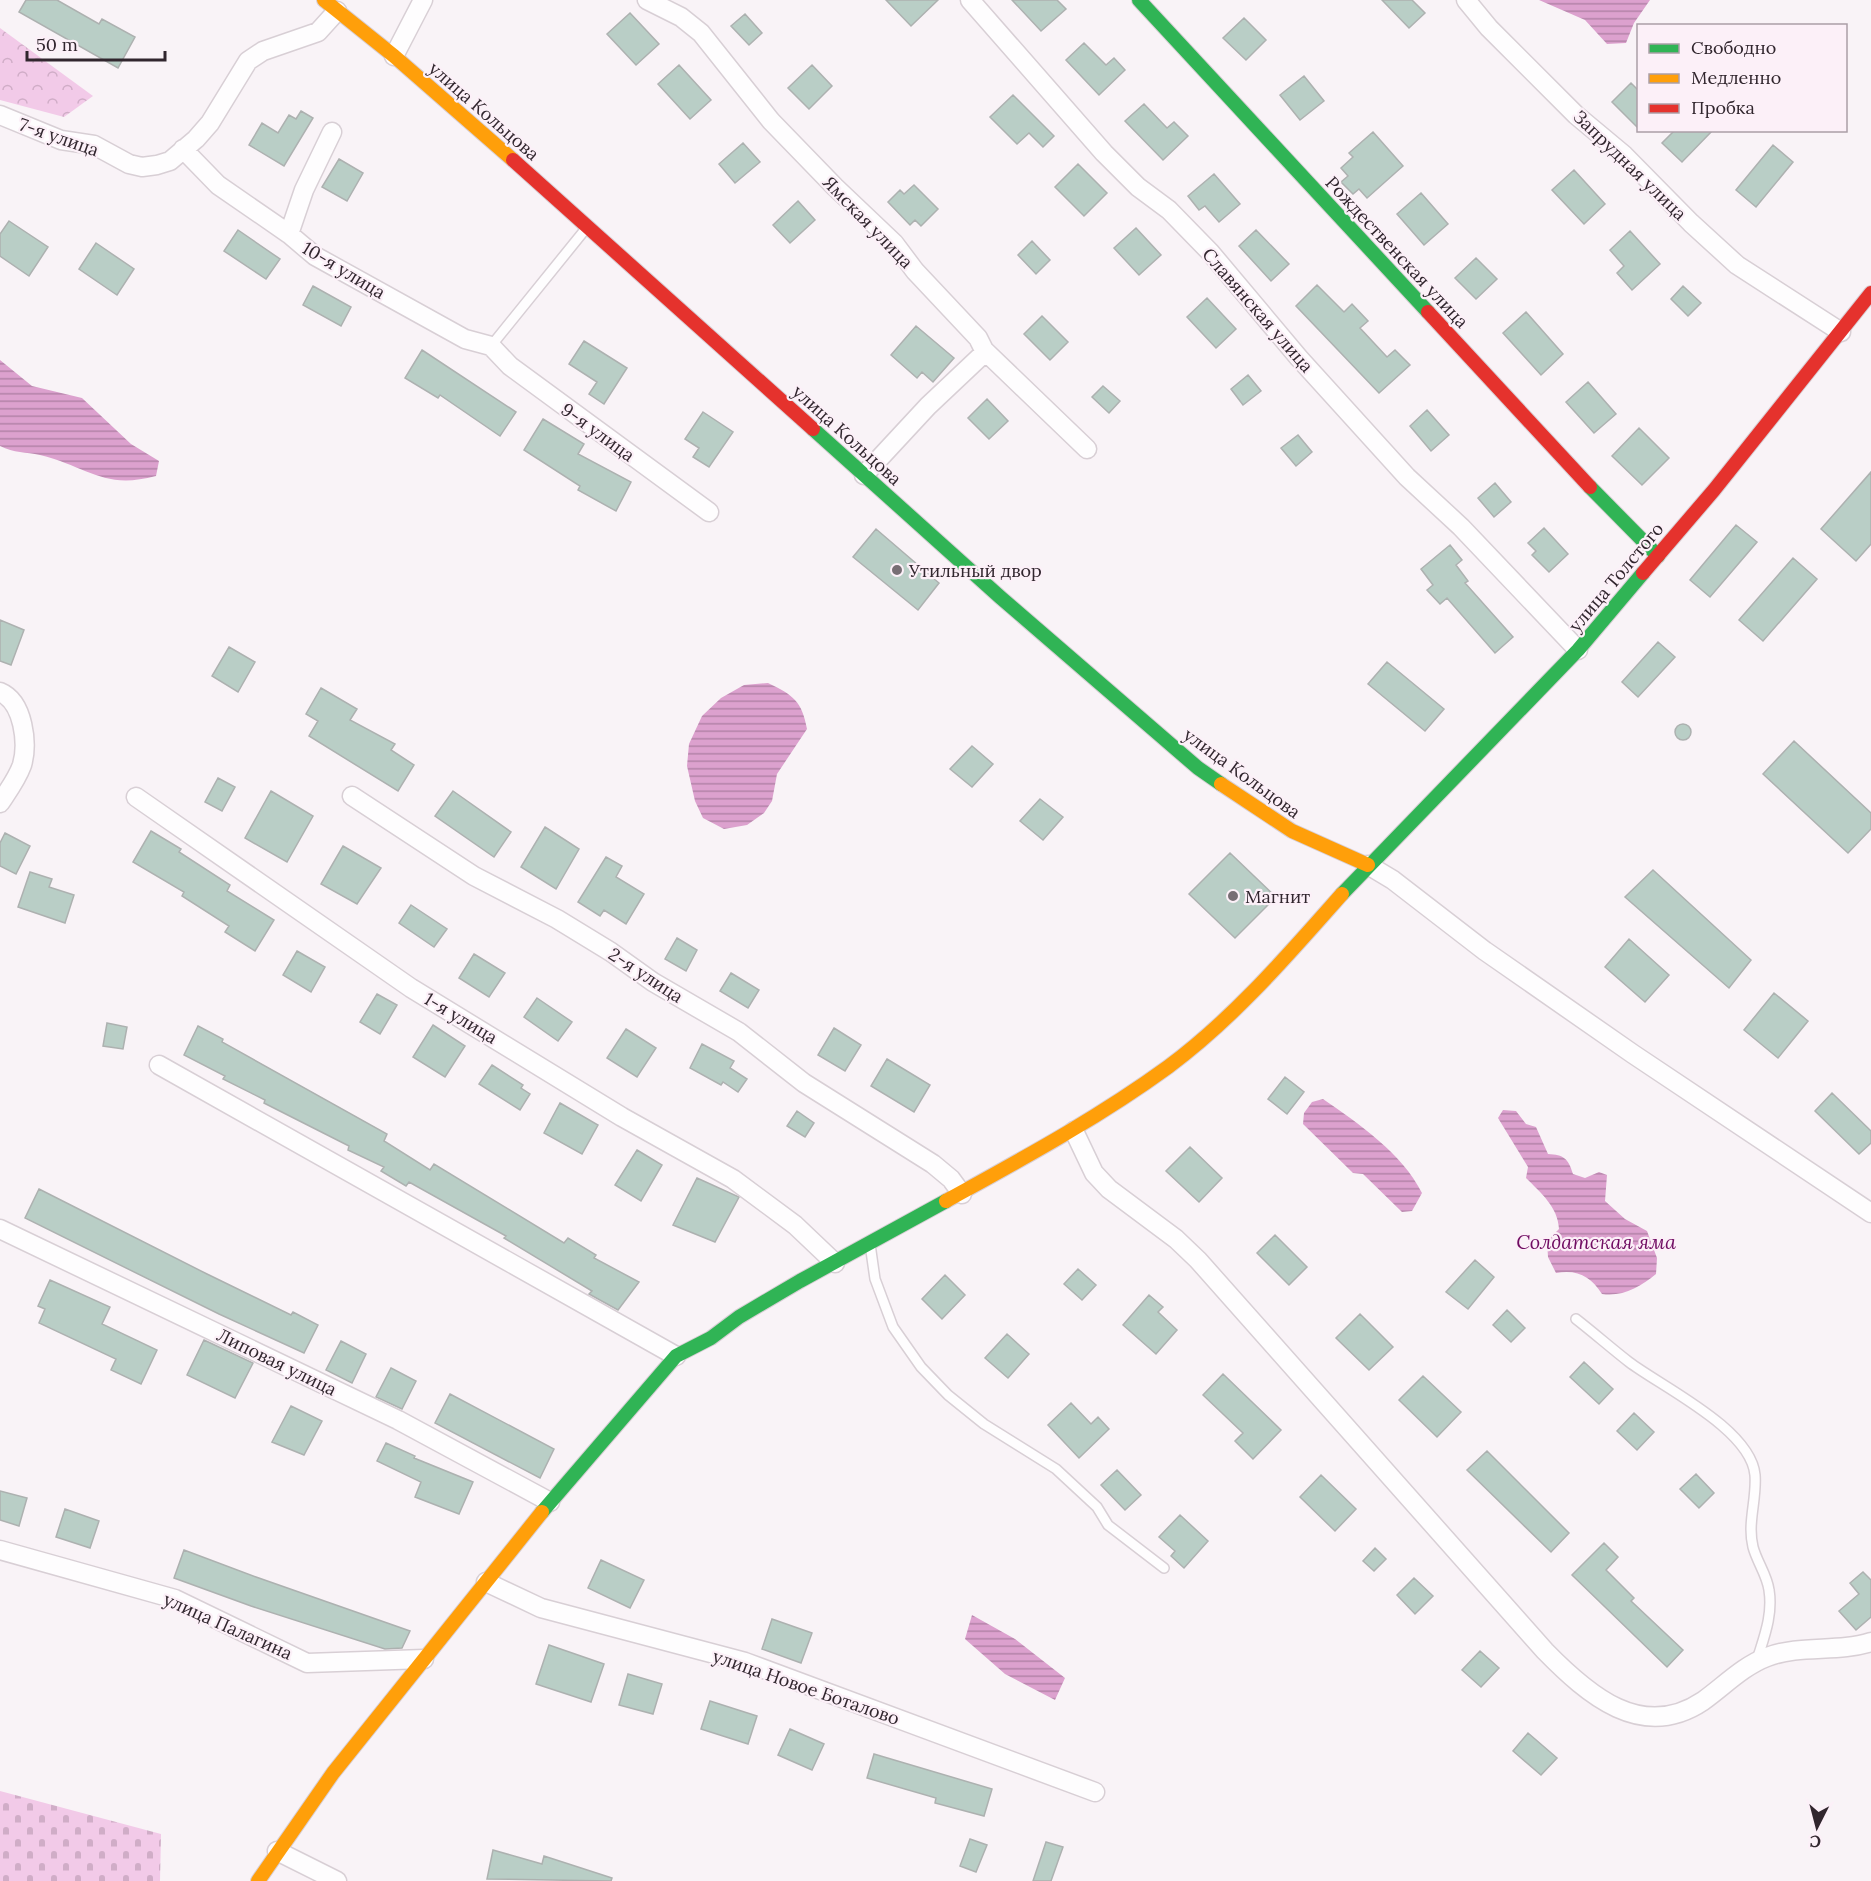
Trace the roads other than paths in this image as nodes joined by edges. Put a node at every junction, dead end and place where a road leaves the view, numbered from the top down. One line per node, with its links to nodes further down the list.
1 (423, 0): 7 (street)
2 (647, 0): 16 (street, Ямская улица)
3 (970, 0): 21 (street, Славянская улица)
4 (1139, 0): 20 (street, Рождественская улица)
5 (1466, 0): 14 (street, Запрудная улица)
6 (331, 5): 7 (street, улица Кольцова); 10 (street, 7-я улица)
7 (394, 56): 11 (street, улица Кольцова)
8 (0, 115): 10 (street, 7-я улица)
9 (332, 132): 12 (street)
10 (183, 149): 12 (street, 10-я улица)
11 (588, 226): 15 (lane); 18 (street, улица Кольцова)
12 (289, 234): 15 (street, 10-я улица)
13 (1871, 293): 14 (street, улица Толстого)
14 (1841, 332): 20 (street, улица Толстого)
15 (491, 346): 19 (street, 9-я улица)
16 (984, 350): 17 (street, Ямская улица); 18 (street)
17 (1087, 450)
18 (864, 475): 26 (street, улица Кольцова)
19 (709, 512)
20 (1658, 556): 21 (street, улица Толстого)
21 (1578, 650): 26 (street, улица Толстого)
22 (0, 692): 25 (street)
23 (352, 796): 29 (street, 2-я улица)
24 (136, 797): 33 (street, 1-я улица)
25 (0, 803)
26 (1368, 866): 28 (street, улица Толстого); 30 (street)
27 (159, 1065): 35 (street)
28 (1074, 1131): 29 (street, улица Толстого); 42 (street)
29 (962, 1194): 32 (street, улица Толстого)
30 (1871, 1213)
31 (0, 1229): 36 (street, Липовая улица)
32 (870, 1244): 33 (street, улица Толстого); 38 (lane)
33 (836, 1263): 35 (street, улица Толстого)
34 (1576, 1319): 42 (lane)
35 (676, 1356): 36 (street)
36 (550, 1502): 39 (street)
37 (0, 1550): 41 (street, улица Палагина)
38 (1164, 1568)
39 (486, 1582): 41 (street); 43 (street, улица Новое Боталово)
40 (1871, 1642): 42 (street)
41 (424, 1659): 44 (street)
42 (1756, 1662)
43 (1095, 1792)
44 (277, 1851): 45 (street); 46 (street)
45 (258, 1881)
46 (337, 1881)

